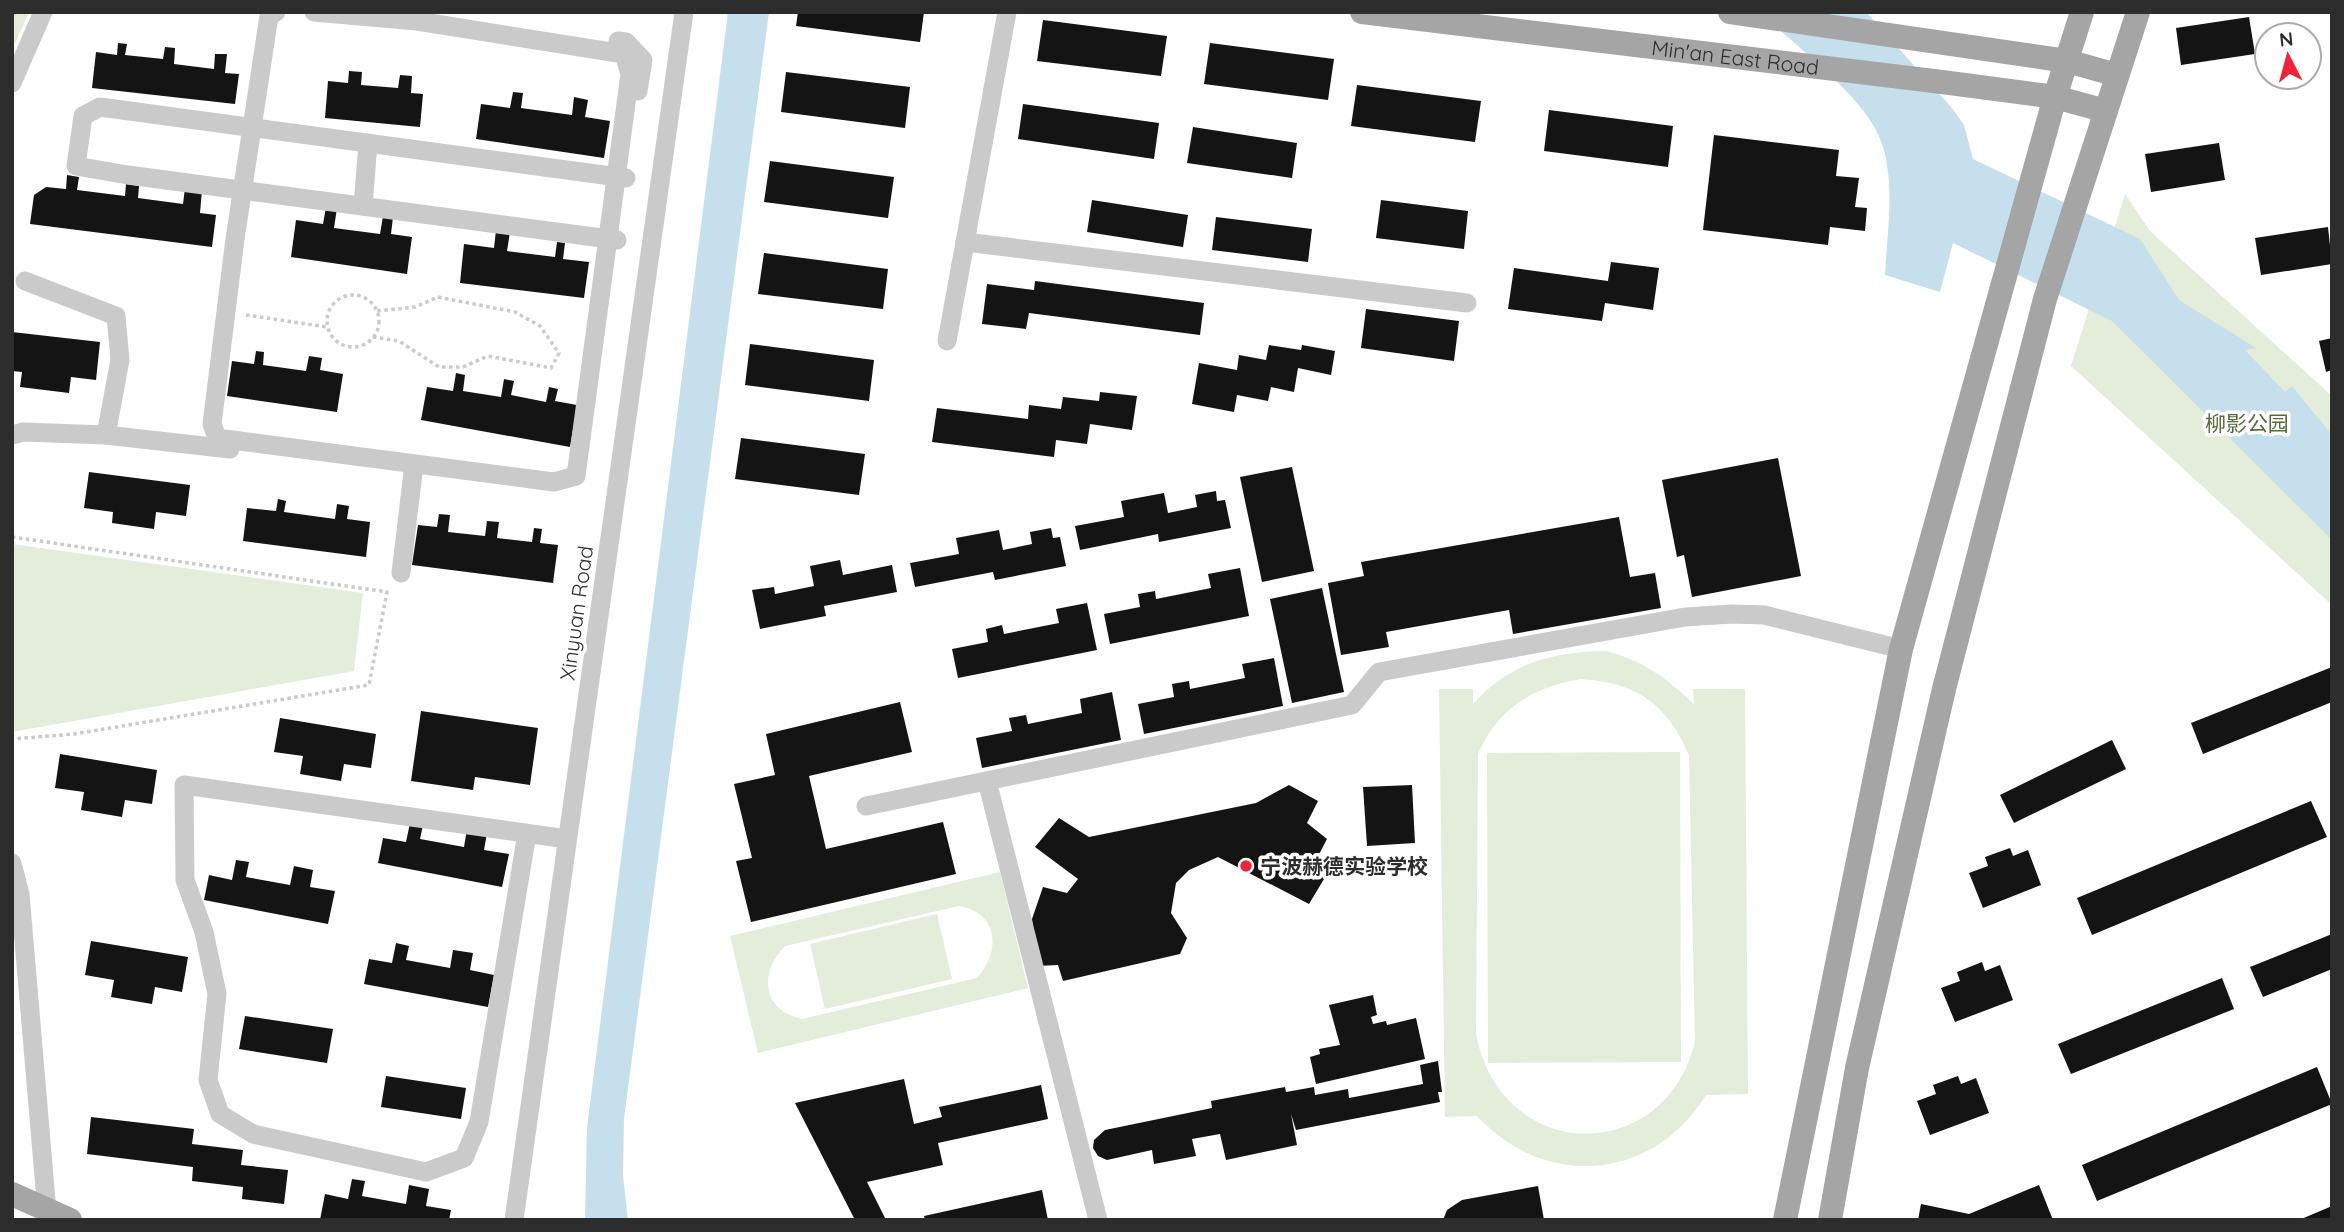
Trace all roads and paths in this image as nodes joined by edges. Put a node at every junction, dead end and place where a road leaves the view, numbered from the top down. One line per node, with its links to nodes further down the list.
1 (22, 12): 13 (path)
2 (43, 12): 16 (street)
3 (259, 12): 19 (street)
4 (276, 12): 19 (street)
5 (314, 12): 21 (street)
6 (413, 12): 21 (street)
7 (684, 12): 44 (street, Xinyuan Road)
8 (1007, 12): 25 (street)
9 (1362, 12): 17 (main road, Min'an East Road)
10 (2082, 12): 14 (main road)
11 (2138, 12): 15 (main road)
12 (1736, 13): 14 (main road, Min'an East Road)
13 (12, 14)
14 (2067, 61): 15 (main road, Min'an East Road); 17 (main road)
15 (2117, 75): 18 (main road)
16 (12, 83)
17 (2055, 97): 18 (main road, Min'an East Road); 39 (main road)
18 (2106, 111): 51 (main road)
19 (248, 127): 20 (street); 22 (street); 22 (street)
20 (368, 143): 21 (street); 23 (street)
21 (621, 177): 24 (street)
22 (239, 190): 23 (street); 29 (street); 35 (street)
23 (363, 206): 24 (street)
24 (613, 239): 36 (street)
25 (965, 242): 27 (street); 32 (street)
26 (25, 281): 34 (street)
27 (1467, 303)
28 (377, 311): 30 (path); 31 (path); 31 (path)
29 (226, 313): 30 (path); 36 (street)
30 (327, 327): 31 (path)
31 (373, 337)
32 (947, 341)
33 (12, 435): 34 (street)
34 (106, 435): 35 (street)
35 (210, 446): 36 (street)
36 (413, 470): 38 (street)
37 (12, 537): 40 (path)
38 (401, 573)
39 (1901, 649): 41 (street); 50 (main road)
40 (12, 739)
41 (987, 781): 42 (street); 49 (street)
42 (866, 806)
43 (527, 833): 43 (street); 44 (street)
44 (567, 839): 48 (street, Xinyuan Road)
45 (12, 863): 47 (street)
46 (12, 1194): 47 (main road)
47 (59, 1216)
48 (514, 1220)
49 (1098, 1220)
50 (1786, 1220)
51 (1829, 1220)

